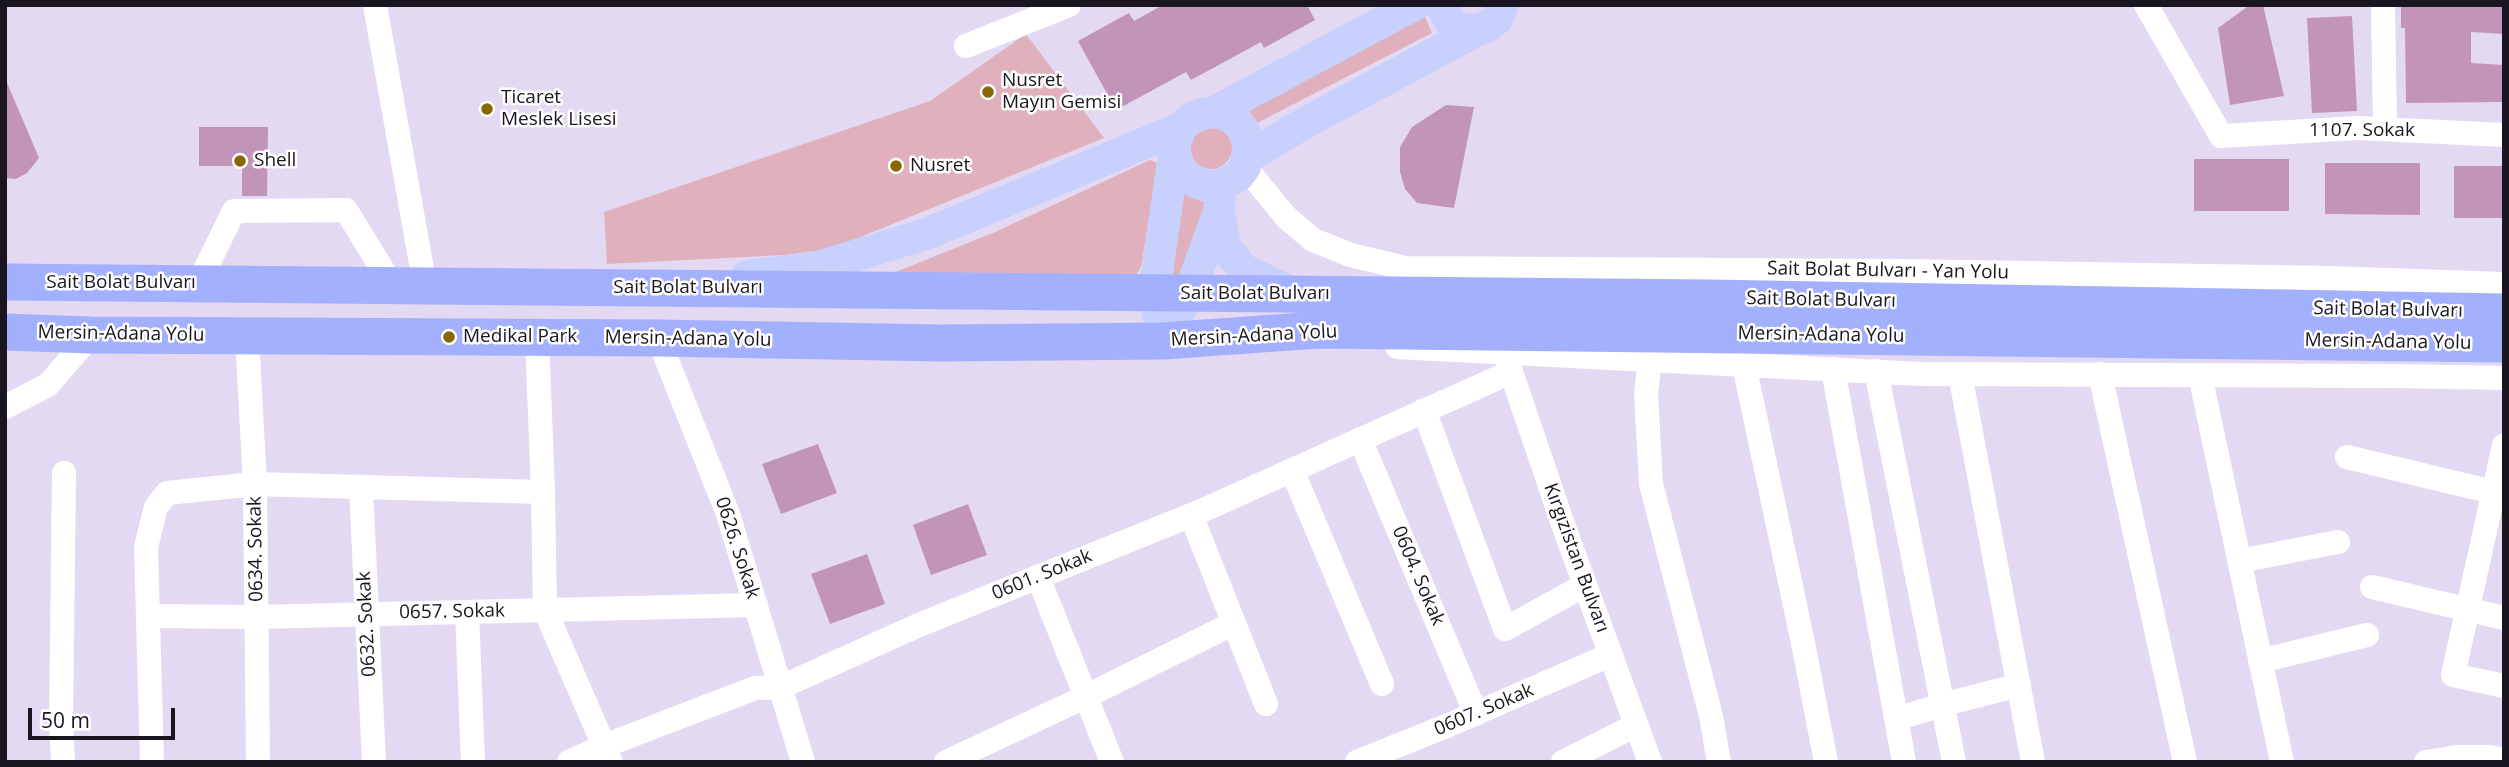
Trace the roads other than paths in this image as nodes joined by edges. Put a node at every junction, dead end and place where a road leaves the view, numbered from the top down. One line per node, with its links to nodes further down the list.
1 (374, 5): 18 (street)
2 (1069, 5): 9 (street)
3 (1414, 5): 10 (main road)
4 (1441, 5): 8 (main road)
5 (2146, 5): 11 (street, 1107. Sokak)
6 (2383, 5): 11 (street)
7 (1504, 7): 8 (main road)
8 (1478, 30): 14 (main road)
9 (967, 46)
10 (1214, 112): 13 (main road); 14 (main road)
11 (2385, 129): 12 (street, 1107. Sokak)
12 (2504, 135)
13 (1178, 140): 14 (main road); 19 (main road); 20 (main road)
14 (1233, 180): 17 (street, Sait Bolat Bulvarı - Yan Yolu); 20 (main road); 21 (main road)
15 (6, 280): 16 (highway, Sait Bolat Bulvarı)
16 (198, 284): 18 (highway, Sait Bolat Bulvarı); 18 (street)
17 (2504, 284)
18 (409, 285): 19 (highway, Sait Bolat Bulvarı)
19 (652, 287): 20 (highway, Sait Bolat Bulvarı)
20 (1171, 294): 21 (highway, Sait Bolat Bulvarı); 29 (main road)
21 (1294, 294): 22 (highway, Sait Bolat Bulvarı)
22 (2504, 312)
23 (1318, 330): 29 (highway, Mersin-Adana Yolu); 30 (highway, Mersin-Adana Yolu); 32 (street)
24 (5, 332): 25 (highway, Mersin-Adana Yolu)
25 (91, 335): 26 (highway, Mersin-Adana Yolu); 40 (street)
26 (247, 336): 27 (highway, Mersin-Adana Yolu); 48 (street, 0634. Sokak)
27 (537, 338): 28 (highway, Mersin-Adana Yolu); 50 (street)
28 (658, 338): 29 (highway, Mersin-Adana Yolu); 58 (street, 0626. Sokak)
29 (1163, 341)
30 (2504, 344)
31 (1650, 360): 32 (street); 33 (street); 95 (street)
32 (1508, 363): 41 (street, 0601. Sokak); 56 (street, Kırgızistan Bulvarı)
33 (1744, 365): 34 (street); 96 (street)
34 (1833, 369): 35 (street); 78 (street)
35 (1876, 371): 36 (street); 76 (street)
36 (1960, 374): 37 (street); 71 (street)
37 (2100, 374): 38 (street); 100 (street)
38 (2200, 375): 39 (street); 54 (street)
39 (2504, 378)
40 (5, 407)
41 (1424, 411): 42 (street, 0601. Sokak); 56 (street)
42 (1360, 439): 45 (street, 0601. Sokak); 77 (street, 0604. Sokak)
43 (2504, 445): 47 (street)
44 (2347, 457): 47 (street)
45 (1292, 470): 51 (street, 0601. Sokak); 70 (street)
46 (64, 473): 83 (street)
47 (2498, 479): 52 (street)
48 (255, 484): 49 (street); 63 (street); 64 (street, 0634. Sokak)
49 (360, 487): 50 (street); 62 (street, 0632. Sokak)
50 (543, 492): 60 (street)
51 (1191, 515): 55 (street, 0601. Sokak); 66 (street)
52 (2494, 539): 59 (street)
53 (2338, 542): 54 (street)
54 (2239, 561): 69 (street)
55 (1038, 577): 73 (street, 0601. Sokak); 74 (street)
56 (1585, 585): 68 (street, Kırgızistan Bulvarı)
57 (2372, 587): 59 (street)
58 (755, 605): 60 (street, 0657. Sokak); 73 (street, 0626. Sokak)
59 (2467, 609): 65 (street); 72 (street)
60 (545, 610): 61 (street, 0657. Sokak); 80 (street)
61 (467, 612): 62 (street, 0657. Sokak); 87 (street)
62 (367, 614): 64 (street, 0657. Sokak); 86 (street, 0632. Sokak)
63 (148, 616): 64 (street, 0657. Sokak); 84 (street)
64 (257, 617): 85 (street, 0634. Sokak)
65 (2504, 618)
66 (1234, 623): 74 (street); 75 (street)
67 (2367, 635): 69 (street)
68 (1610, 655): 77 (street, 0607. Sokak); 79 (street, Kırgızistan Bulvarı)
69 (2260, 661): 101 (street)
70 (1382, 684)
71 (2019, 685): 76 (street); 99 (street)
72 (2504, 686)
73 (781, 687): 80 (street, 0601. Sokak); 89 (street, 0626. Sokak)
74 (1086, 697): 90 (street); 91 (street)
75 (1266, 704)
76 (1942, 705): 78 (street); 98 (street)
77 (1476, 713): 92 (street, 0607. Sokak)
78 (1896, 719): 97 (street)
79 (1636, 725): 93 (street); 94 (street, Kırgızistan Bulvarı)
80 (608, 754): 88 (street, 0601. Sokak)
81 (2504, 760): 82 (street)
82 (2429, 761)
83 (63, 762)
84 (152, 762)
85 (258, 762)
86 (374, 762)
87 (473, 762)
88 (569, 762)
89 (803, 762)
90 (946, 762)
91 (1112, 762)
92 (1357, 762)
93 (1563, 762)
94 (1650, 762)
95 (1719, 762)
96 (1826, 762)
97 (1904, 762)
98 (1954, 762)
99 (2034, 762)
100 (2185, 762)
101 (2282, 762)

